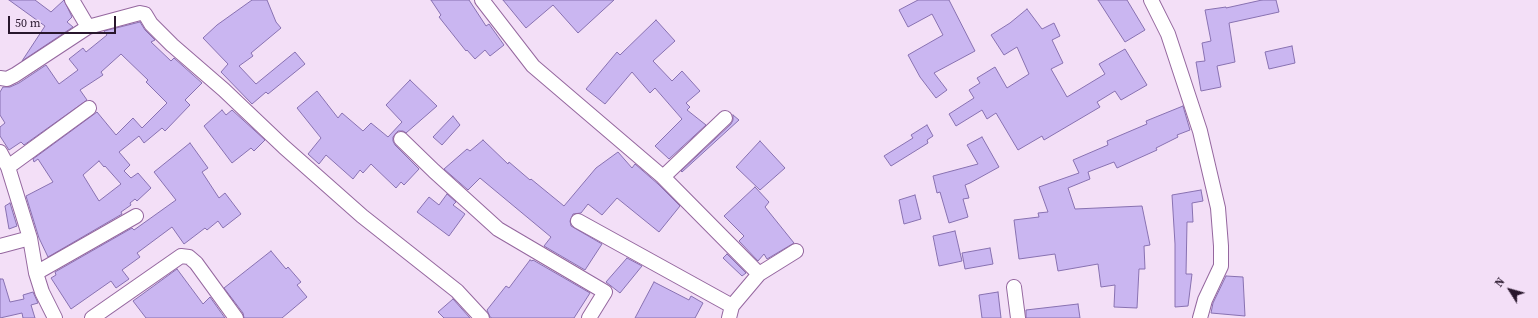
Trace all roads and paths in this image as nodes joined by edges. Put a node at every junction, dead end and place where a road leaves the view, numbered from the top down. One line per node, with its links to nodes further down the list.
1 (72, 0): 4 (street)
2 (482, 0): 10 (street)
3 (1151, 0): 26 (street)
4 (88, 27): 5 (street); 23 (street)
5 (0, 78)
6 (90, 108): 9 (street)
7 (725, 118): 10 (street)
8 (401, 139): 24 (street)
9 (3, 159): 13 (street)
10 (663, 177): 17 (street)
11 (136, 216): 16 (street)
12 (578, 221): 19 (street)
13 (30, 238): 14 (street); 16 (street)
14 (0, 246)
15 (796, 251): 17 (street)
16 (36, 273): 20 (street)
17 (759, 274): 19 (street)
18 (1014, 287): 25 (street)
19 (730, 312)
20 (55, 318)
21 (92, 318): 22 (street)
22 (236, 318)
23 (482, 318)
24 (589, 318)
25 (1018, 318)
26 (1200, 318)

